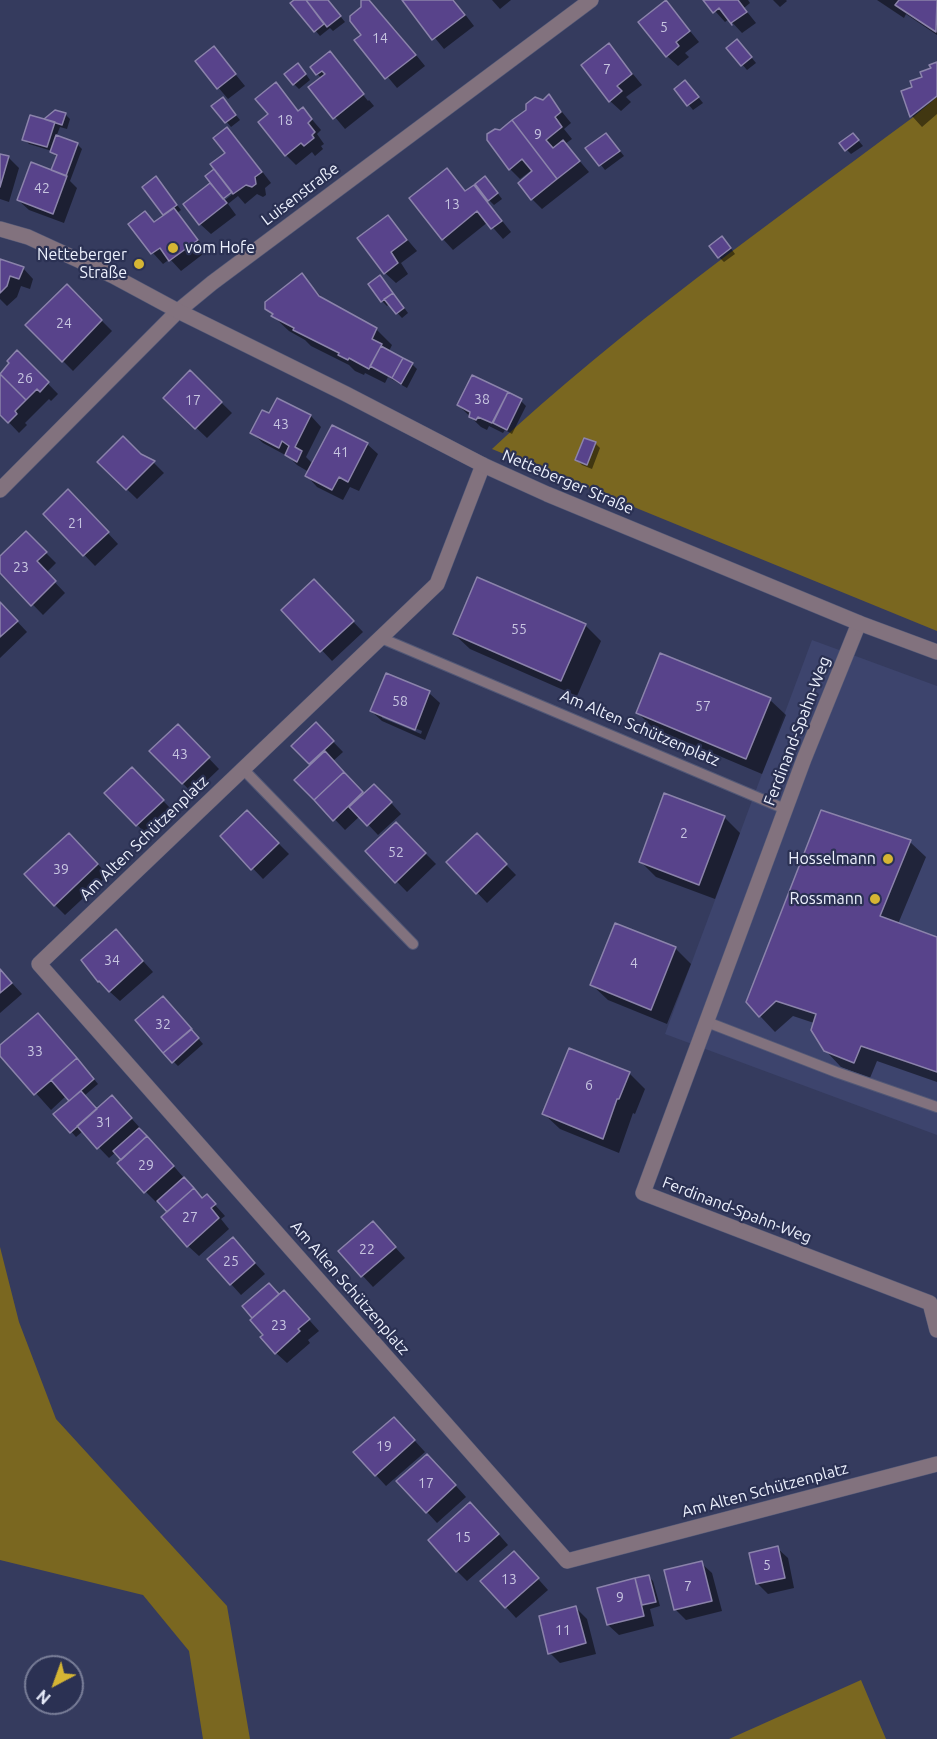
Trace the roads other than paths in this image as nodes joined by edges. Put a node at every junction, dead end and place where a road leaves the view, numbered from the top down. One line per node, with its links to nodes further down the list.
1 (591, 0): 3 (street, Luisenstraße)
2 (0, 229): 3 (street, Netteberger Straße)
3 (178, 311): 4 (street, Netteberger Straße); 5 (street, Luisenstraße)
4 (483, 465): 6 (street, Netteberger Straße); 7 (street, Am Alten Schützenplatz)
5 (0, 490)
6 (859, 623): 8 (street, Netteberger Straße); 10 (street, Ferdinand-Spahn-Weg)
7 (381, 638): 9 (street, Am Alten Schützenplatz); 10 (lane, Am Alten Schützenplatz)
8 (937, 652)
9 (243, 769): 11 (lane); 15 (street, Am Alten Schützenplatz)
10 (785, 809): 12 (street, Ferdinand-Spahn-Weg)
11 (413, 944)
12 (707, 1022): 13 (lane); 14 (street, Ferdinand-Spahn-Weg)
13 (937, 1107)
14 (937, 1330)
15 (937, 1464)

